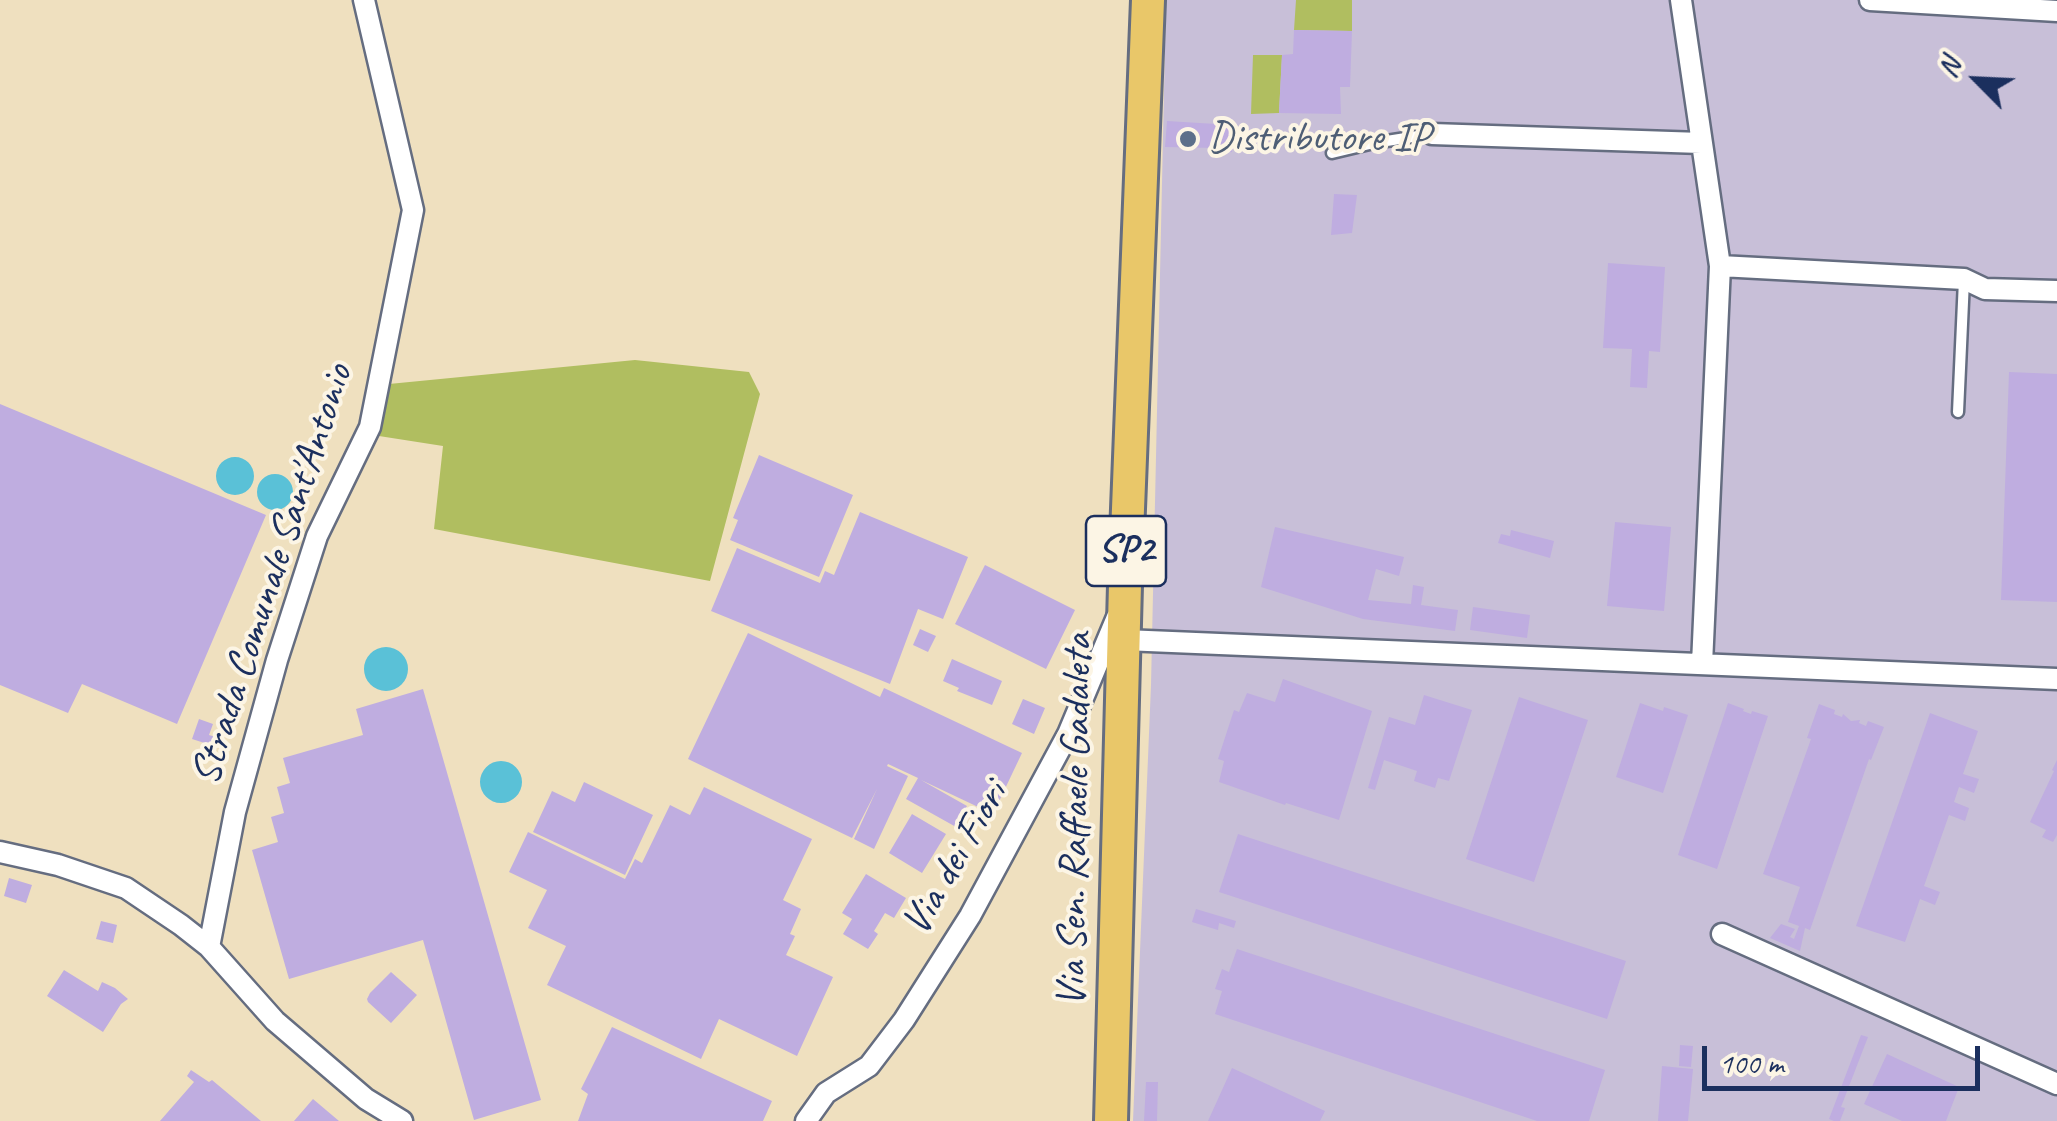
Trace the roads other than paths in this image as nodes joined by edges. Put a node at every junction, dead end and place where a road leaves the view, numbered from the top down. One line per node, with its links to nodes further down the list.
1 (364, 0): 20 (street, Strada Comunale Sant'Antonio)
2 (1148, 0): 14 (main road, Via Sen. Raffaele Gadaleta / SP2)
3 (1681, 0): 8 (street)
4 (1870, 0): 5 (street)
5 (1995, 4): 6 (street)
6 (2057, 12)
7 (1432, 134): 8 (street); 9 (lane)
8 (1702, 143): 10 (street)
9 (1332, 153)
10 (1720, 266): 11 (street); 16 (street)
11 (1964, 279): 12 (street); 13 (lane)
12 (2057, 292)
13 (1958, 412)
14 (1124, 602): 15 (main road, Via Sen. Raffaele Gadaleta / SP2); 24 (street, Via dei Fiori)
15 (1124, 640): 16 (street); 22 (main road, Via Sen. Raffaele Gadaleta / SP2)
16 (1702, 664): 17 (street)
17 (2057, 678)
18 (0, 852): 20 (street)
19 (1722, 934): 21 (street)
20 (209, 947): 23 (street)
21 (2057, 1084)
22 (1114, 1115)
23 (402, 1121)
24 (806, 1121)

